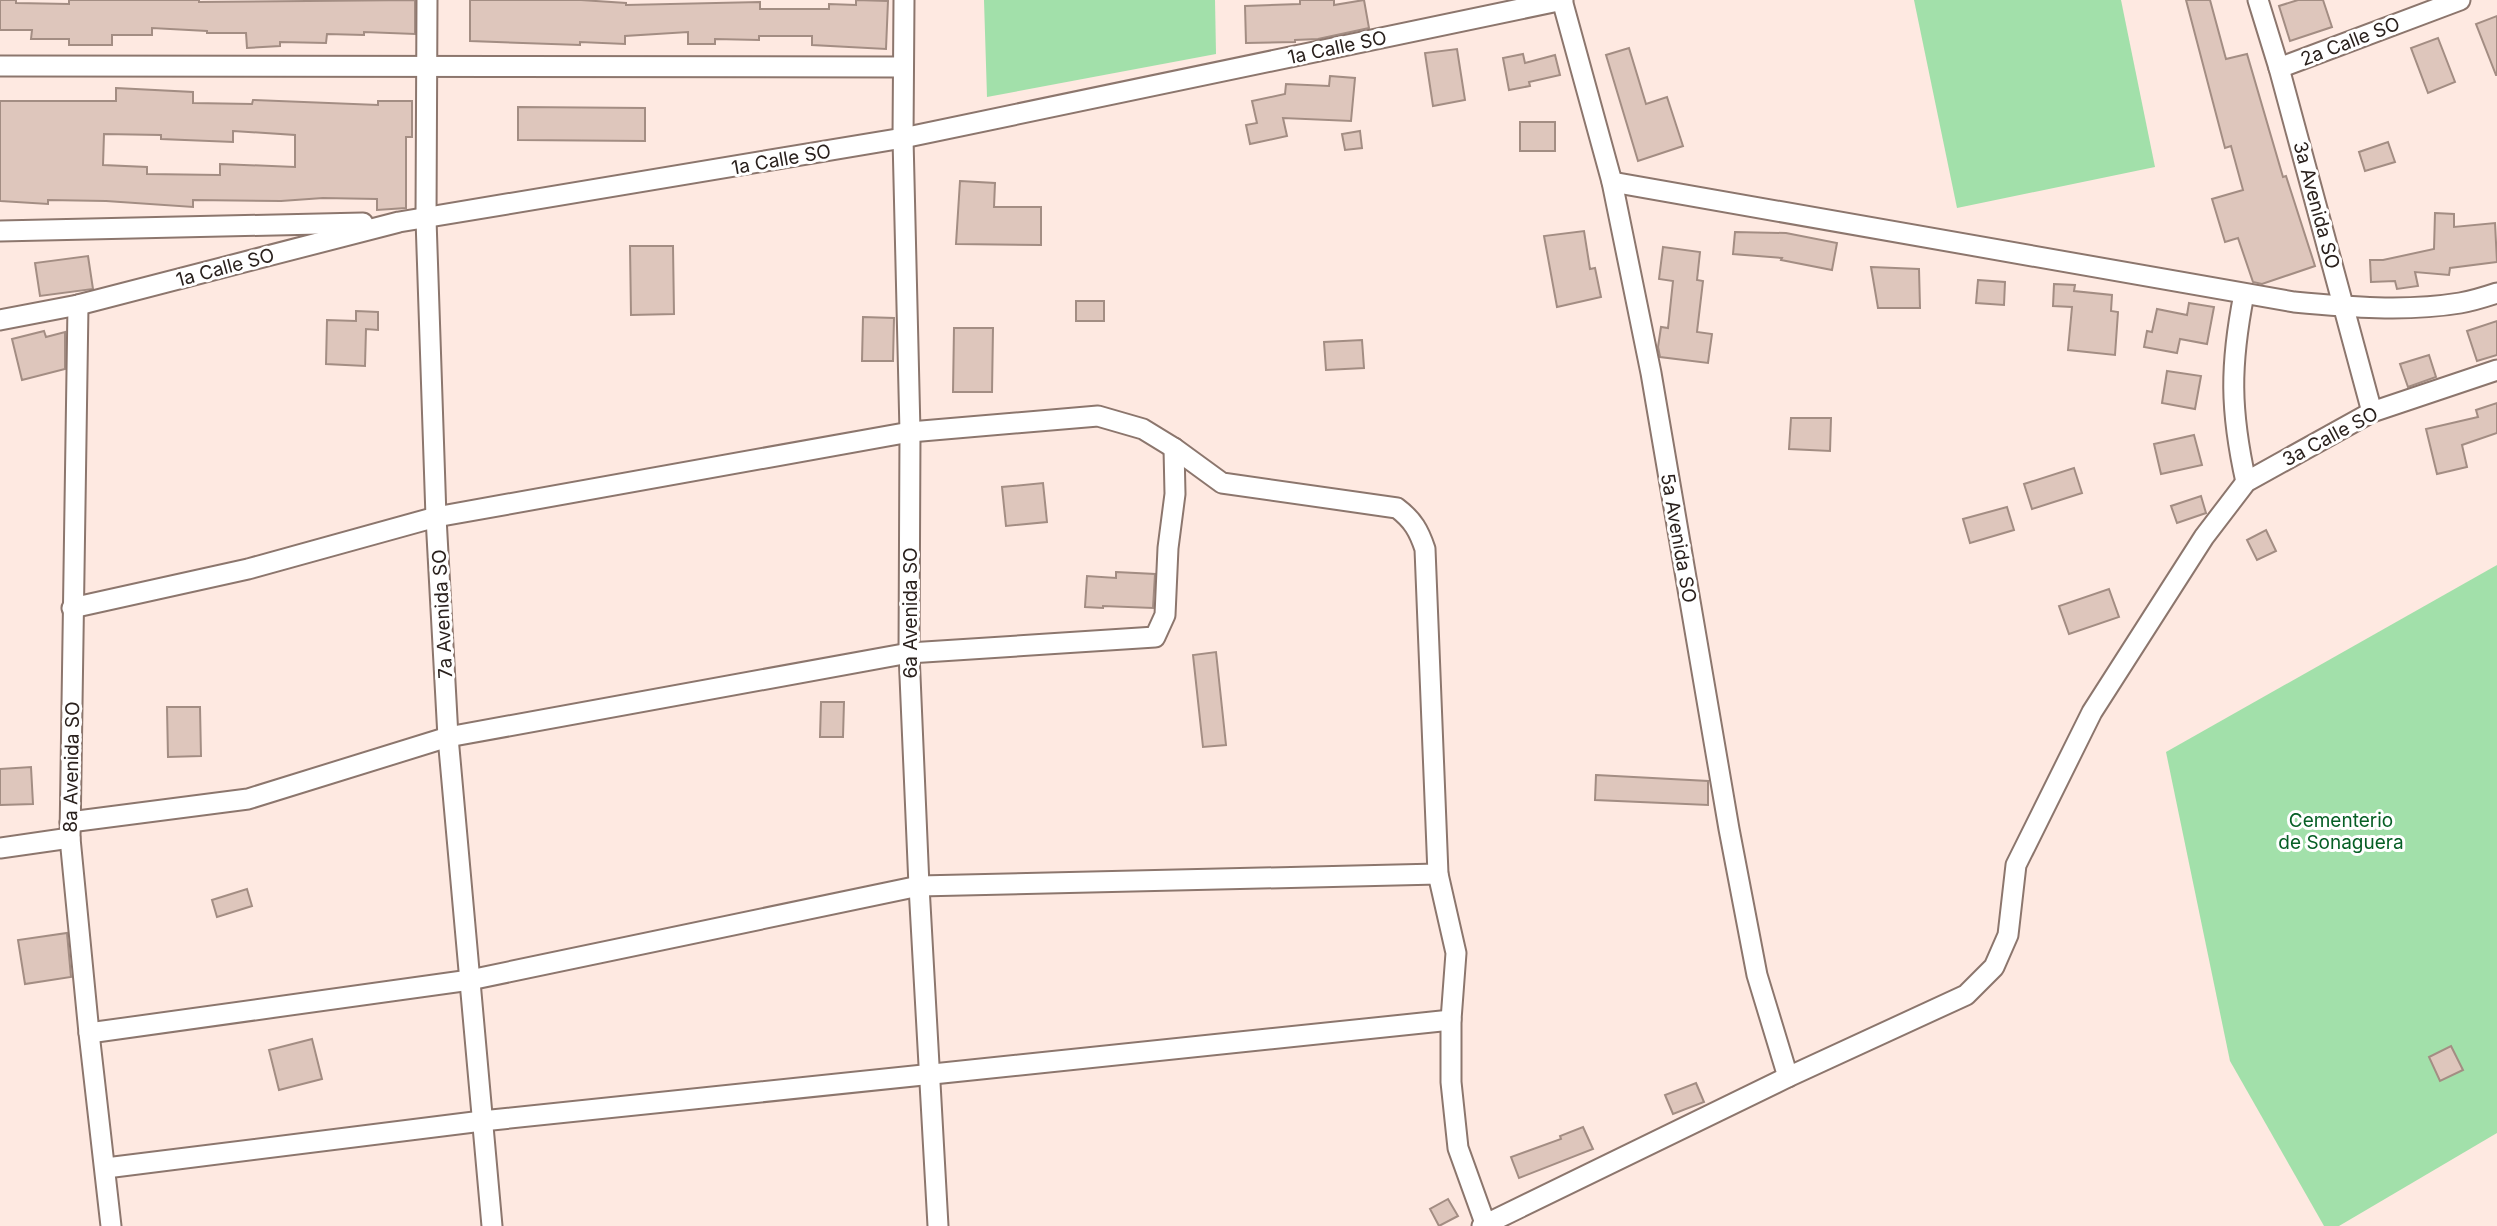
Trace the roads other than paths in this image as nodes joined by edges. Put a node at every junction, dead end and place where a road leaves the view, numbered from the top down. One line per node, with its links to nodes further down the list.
1 (426, 0): 7 (street, 7a Avenida SO)
2 (904, 0): 8 (street, 6a Avenida SO)
3 (1562, 0): 10 (street, 1a Calle SO); 11 (street, 5a Avenida SO)
4 (2258, 0): 9 (street, 3a Avenida SO)
5 (2460, 0): 9 (street, 2a Calle SO)
6 (0, 66): 7 (street)
7 (426, 66): 8 (street); 12 (street, 7a Avenida SO)
8 (903, 67): 10 (street, 6a Avenida SO)
9 (2279, 68): 18 (street, 3a Avenida SO)
10 (903, 138): 12 (street, 1a Calle SO); 22 (street, 6a Avenida SO)
11 (1612, 182): 15 (street); 37 (street, 5a Avenida SO)
12 (426, 219): 13 (street, 1a Calle SO); 25 (street, 7a Avenida SO)
13 (399, 222): 14 (street); 17 (street, 1a Calle SO)
14 (0, 231)
15 (2244, 293): 18 (street); 24 (street)
16 (2497, 293): 18 (street)
17 (78, 305): 19 (street, 1a Calle SO); 26 (street, 8a Avenida SO)
18 (2344, 307): 21 (street, 3a Avenida SO)
19 (0, 320)
20 (2497, 370): 21 (street, 3a Calle SO)
21 (2372, 412): 24 (street, 3a Calle SO)
22 (911, 432): 23 (street); 25 (street); 27 (street, 6a Avenida SO)
23 (1174, 448): 27 (street); 31 (street)
24 (2245, 482): 37 (street)
25 (436, 517): 26 (street); 28 (street, 7a Avenida SO)
26 (72, 608): 29 (street, 8a Avenida SO)
27 (909, 653): 28 (street); 32 (street, 6a Avenida SO)
28 (448, 737): 29 (street); 33 (street, 7a Avenida SO)
29 (70, 830): 30 (street); 35 (street, 8a Avenida SO)
30 (0, 848)
31 (1438, 874): 32 (street); 34 (street)
32 (919, 886): 33 (street); 36 (street, 6a Avenida SO)
33 (470, 980): 35 (street); 38 (street, 7a Avenida SO)
34 (1451, 1020): 36 (street); 40 (street)
35 (89, 1032): 39 (street, 8a Avenida SO)
36 (929, 1076): 38 (street); 44 (street, 6a Avenida SO)
37 (1787, 1077): 40 (street)
38 (482, 1121): 39 (street); 42 (street, 7a Avenida SO)
39 (106, 1168): 41 (street, 8a Avenida SO)
40 (1483, 1225)
41 (111, 1226)
42 (492, 1226)
43 (933, 1226): 44 (street)
44 (938, 1226)

